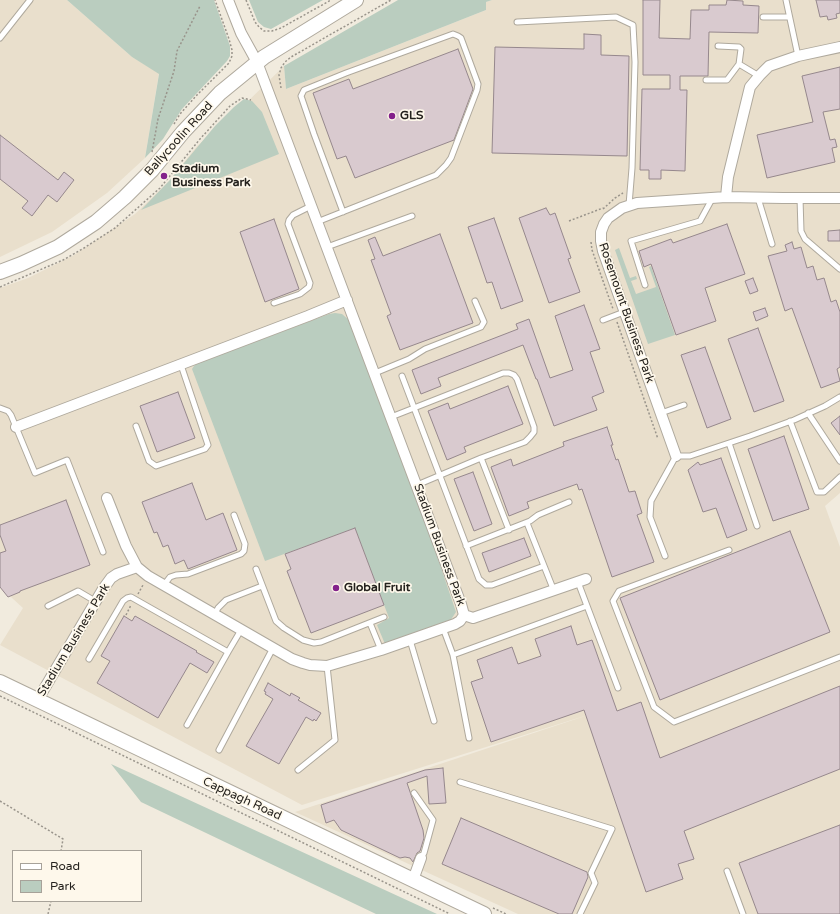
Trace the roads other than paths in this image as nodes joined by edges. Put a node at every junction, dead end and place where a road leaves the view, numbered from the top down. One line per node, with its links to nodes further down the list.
1 (30, 0): 8 (lane)
2 (228, 0): 12 (street, Stadium Business Park)
3 (356, 0): 12 (street, Ballycoolin Road)
4 (786, 0): 6 (lane)
5 (763, 17): 6 (lane)
6 (789, 17): 11 (lane)
7 (517, 22): 21 (lane)
8 (0, 38)
9 (718, 46): 13 (lane)
10 (840, 47): 11 (street)
11 (798, 56): 14 (street)
12 (257, 62): 22 (street, Stadium Business Park); 29 (street, Ballycoolin Road)
13 (739, 64): 14 (lane); 15 (lane)
14 (759, 76): 16 (street)
15 (706, 80)
16 (726, 197): 17 (street, Rosemount Business Park); 18 (street, Rosemount Business Park)
17 (713, 198): 21 (street, Rosemount Business Park); 30 (lane)
18 (758, 198): 19 (street, Rosemount Business Park); 26 (lane)
19 (800, 198): 20 (street, Rosemount Business Park); 28 (lane)
20 (840, 198)
21 (629, 205): 34 (street, Rosemount Business Park)
22 (311, 206): 25 (street, Stadium Business Park); 33 (lane)
23 (343, 212): 23 (lane); 25 (lane)
24 (412, 216): 27 (lane)
25 (317, 222): 27 (street, Stadium Business Park)
26 (772, 244)
27 (327, 247): 31 (street, Stadium Business Park)
28 (840, 269)
29 (0, 272)
30 (645, 285)
31 (347, 300): 36 (street); 37 (street, Stadium Business Park)
32 (475, 301): 37 (lane)
33 (274, 303)
34 (624, 312): 35 (lane); 43 (street, Rosemount Business Park)
35 (603, 320)
36 (181, 365): 47 (lane); 48 (street)
37 (374, 373): 45 (street, Stadium Business Park)
38 (402, 376): 42 (lane)
39 (840, 397): 44 (lane)
40 (684, 405): 43 (lane)
41 (0, 408): 48 (lane)
42 (414, 408): 45 (lane); 51 (lane); 53 (lane)
43 (661, 413): 50 (street, Rosemount Business Park)
44 (808, 413): 46 (lane); 52 (lane)
45 (391, 417): 55 (street, Stadium Business Park)
46 (790, 421): 49 (lane); 54 (lane)
47 (136, 426)
48 (16, 427): 64 (lane)
49 (728, 444): 50 (lane); 60 (lane)
50 (676, 456): 65 (lane)
51 (481, 458): 53 (lane); 61 (lane)
52 (840, 461)
53 (440, 476): 55 (lane); 62 (lane)
54 (840, 477)
55 (417, 485): 77 (street, Stadium Business Park)
56 (107, 498): 67 (street)
57 (569, 502): 59 (lane)
58 (234, 514): 70 (lane)
59 (527, 523): 61 (lane); 66 (lane)
60 (757, 526)
61 (509, 530): 62 (lane)
62 (466, 546): 66 (lane)
63 (728, 550): 87 (lane)
64 (103, 552)
65 (665, 556)
66 (544, 566): 72 (lane)
67 (137, 567): 70 (street, Stadium Business Park); 73 (street, Stadium Business Park)
68 (256, 570): 71 (lane)
69 (582, 581): 72 (street); 75 (lane)
70 (164, 585): 76 (street, Stadium Business Park)
71 (262, 586): 76 (lane); 79 (lane)
72 (554, 591): 77 (street)
73 (95, 601): 74 (lane); 92 (street, Stadium Business Park)
74 (48, 606)
75 (587, 606): 86 (lane); 91 (lane)
76 (215, 614): 81 (street, Stadium Business Park)
77 (464, 615): 80 (street, Stadium Business Park)
78 (384, 617): 79 (lane)
79 (370, 623): 84 (lane)
80 (443, 628): 82 (street, Stadium Business Park); 86 (lane)
81 (241, 630): 83 (street, Stadium Business Park); 85 (lane)
82 (410, 640): 84 (street, Stadium Business Park); 93 (lane)
83 (274, 648): 89 (street, Stadium Business Park); 96 (lane)
84 (381, 650): 89 (street, Stadium Business Park)
85 (228, 652): 88 (lane); 94 (lane)
86 (453, 656): 95 (lane)
87 (840, 657)
88 (89, 659)
89 (327, 666): 97 (lane)
90 (0, 682): 92 (street, Cappagh Road)
91 (618, 688)
92 (37, 701): 102 (street, Cappagh Road)
93 (434, 721)
94 (187, 725)
95 (469, 738)
96 (220, 750)
97 (298, 770)
98 (460, 782): 104 (lane)
99 (414, 793): 100 (lane)
100 (421, 858): 102 (street)
101 (727, 871): 105 (lane)
102 (413, 880): 103 (street, Cappagh Road)
103 (484, 914)
104 (580, 914)
105 (743, 914)

